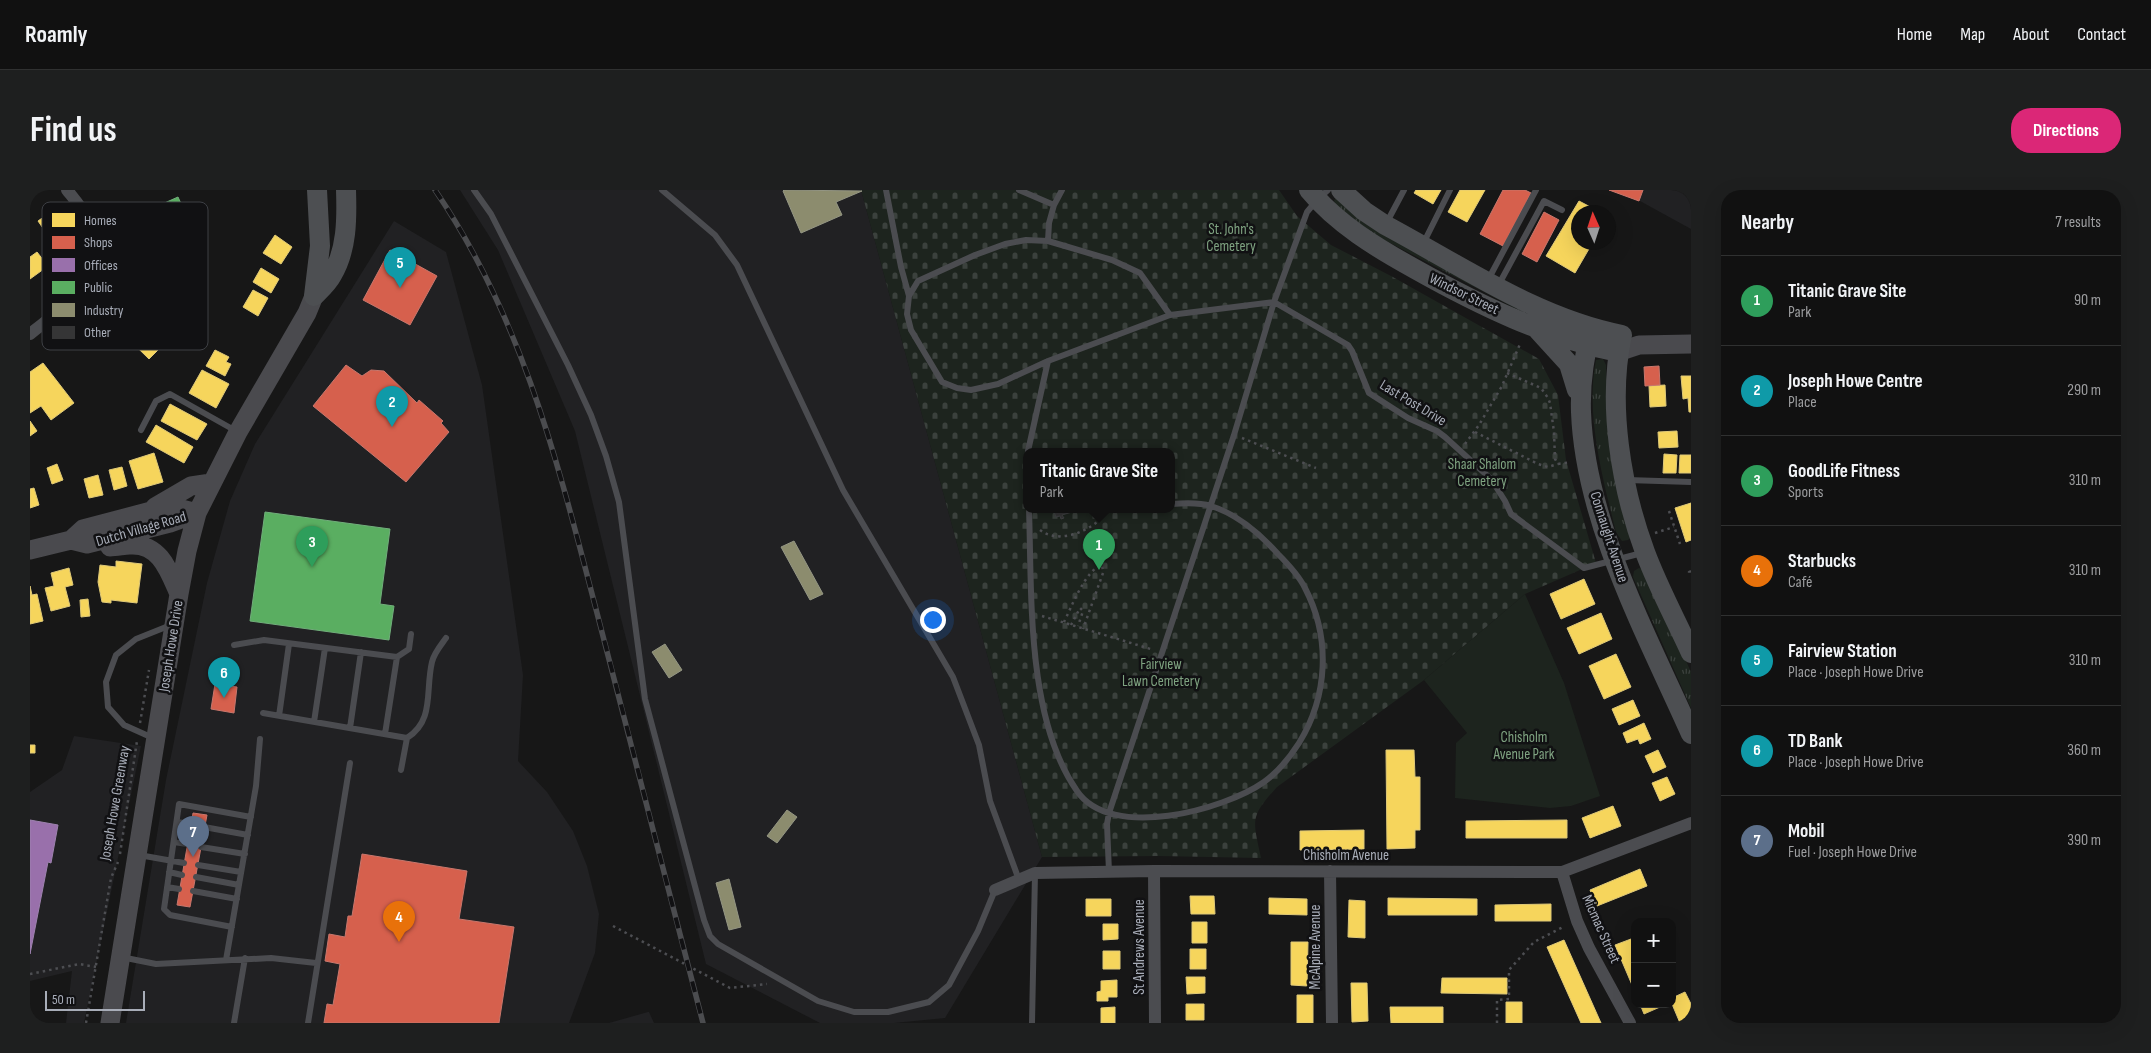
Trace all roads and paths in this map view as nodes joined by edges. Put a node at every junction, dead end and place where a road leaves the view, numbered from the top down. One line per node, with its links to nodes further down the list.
1 (68, 190): 14 (street)
2 (317, 190): 21 (main road)
3 (346, 190): 21 (main road)
4 (474, 190): 134 (lane)
5 (662, 190): 118 (lane)
6 (886, 190): 22 (lane)
7 (1019, 190): 15 (lane)
8 (1062, 190): 15 (lane)
9 (1404, 190): 17 (lane)
10 (1450, 190): 19 (lane)
11 (1536, 190): 20 (lane)
12 (1318, 193): 23 (lane); 26 (main road, Windsor Street)
13 (1351, 196): 17 (main road, Windsor Street)
14 (76, 202)
15 (1054, 205): 18 (lane)
16 (1562, 210): 20 (lane)
17 (1385, 225): 19 (main road, Windsor Street)
18 (1048, 241): 22 (lane); 24 (lane)
19 (1422, 245): 20 (main road, Windsor Street)
20 (1492, 284): 28 (main road, Windsor Street)
21 (314, 296): 37 (main road, Joseph Howe Drive)
22 (909, 296): 32 (lane)
23 (1274, 302): 24 (lane); 38 (lane); 40 (lane, Last Post Drive)
24 (1170, 315): 32 (lane)
25 (42, 325): 27 (street)
26 (1536, 329): 28 (main road, Windsor Street); 34 (main road)
27 (30, 334)
28 (1589, 337): 30 (main road, Windsor Street); 34 (main road, Connaught Avenue)
29 (1520, 344): 33 (path)
30 (1627, 344): 31 (main road, Windsor Street); 44 (main road, Connaught Avenue)
31 (1691, 344)
32 (1048, 361): 39 (lane)
33 (1507, 373): 36 (path); 42 (path)
34 (1580, 410): 62 (main road, Connaught Avenue)
35 (141, 430): 37 (lane)
36 (1474, 431): 40 (path); 42 (path)
37 (238, 432): 46 (main road, Joseph Howe Drive)
38 (1234, 435): 43 (path); 48 (lane)
39 (1029, 448)
40 (1460, 452): 62 (lane, Last Post Drive)
41 (1572, 462): 42 (path)
42 (1558, 464)
43 (1316, 468)
44 (1626, 480): 45 (lane); 61 (main road, Connaught Avenue)
45 (1691, 482)
46 (211, 483): 50 (main road); 51 (main road, Joseph Howe Drive)
47 (1175, 504): 48 (lane)
48 (1210, 505): 78 (lane); 94 (lane)
49 (1669, 511): 55 (path)
50 (144, 513): 51 (main road, Dutch Village Road); 57 (main road, Dutch Village Road)
51 (197, 513): 58 (main road, Dutch Village Road); 65 (main road, Joseph Howe Drive)
52 (1029, 513): 54 (lane)
53 (1097, 513): 54 (path)
54 (1030, 523): 66 (lane)
55 (1674, 527): 56 (path); 59 (path)
56 (1655, 533)
57 (71, 540): 58 (main road, Dutch Village Road); 60 (main road, Dutch Village Road)
58 (95, 542): 65 (main road)
59 (1680, 544)
60 (30, 550)
61 (1645, 552): 62 (lane); 79 (main road, Connaught Avenue)
62 (1615, 560): 88 (main road, Connaught Avenue)
63 (1691, 571): 64 (path)
64 (1691, 575)
65 (179, 594): 68 (main road, Joseph Howe Drive)
66 (1031, 615): 67 (path); 94 (lane)
67 (1064, 622): 69 (path); 71 (path)
68 (174, 624): 86 (lane); 91 (main road, Joseph Howe Drive)
69 (1071, 624): 70 (path); 70 (path)
70 (1078, 627): 71 (path)
71 (1083, 628): 78 (path)
72 (411, 634): 80 (lane)
73 (446, 638): 89 (lane)
74 (289, 644): 75 (lane); 76 (lane); 83 (lane)
75 (234, 645)
76 (325, 648): 77 (lane); 84 (lane)
77 (361, 652): 80 (lane); 85 (lane)
78 (1162, 653): 94 (lane)
79 (1691, 653)
80 (397, 657): 87 (lane)
81 (150, 668): 86 (path, Joseph Howe Greenway)
82 (263, 713): 83 (lane)
83 (279, 716): 84 (lane)
84 (314, 722): 85 (lane)
85 (350, 728): 87 (lane)
86 (139, 732): 91 (lane); 132 (path, Joseph Howe Greenway)
87 (385, 734): 89 (lane)
88 (1691, 734)
89 (407, 738): 93 (lane)
90 (260, 739): 95 (lane)
91 (156, 740): 105 (main road, Joseph Howe Drive)
92 (350, 763): 131 (lane)
93 (401, 770)
94 (1109, 813): 113 (lane)
95 (251, 817): 96 (lane); 100 (lane)
96 (177, 822): 98 (lane); 101 (lane)
97 (1691, 823): 114 (street, Chisholm Avenue)
98 (191, 824)
99 (204, 827): 100 (lane)
100 (248, 834): 104 (lane)
101 (174, 842): 102 (lane); 106 (lane)
102 (187, 844)
103 (201, 846): 104 (lane)
104 (244, 854): 112 (lane)
105 (138, 855): 106 (lane); 128 (main road, Joseph Howe Drive)
106 (170, 861): 107 (lane); 111 (lane)
107 (184, 863)
108 (198, 865): 112 (lane)
109 (1154, 871): 110 (street, Chisholm Avenue); 113 (street, Chisholm Avenue); 140 (street, St Andrews Avenue)
110 (1330, 871): 114 (street, Chisholm Avenue); 141 (street, McAlpine Avenue)
111 (169, 872): 116 (lane); 120 (lane)
112 (241, 872): 119 (lane)
113 (1109, 872): 115 (street, Chisholm Avenue)
114 (1562, 872): 125 (street, Micmac Street)
115 (1035, 873): 118 (street, Chisholm Avenue); 139 (lane)
116 (182, 875)
117 (196, 877): 119 (lane)
118 (1019, 881): 122 (street, Chisholm Avenue)
119 (239, 884): 124 (lane)
120 (167, 886): 121 (lane); 127 (lane)
121 (180, 889)
122 (995, 890): 134 (lane)
123 (193, 891): 124 (lane)
124 (237, 899): 127 (lane)
125 (1577, 921): 142 (path); 143 (street, Micmac Street)
126 (613, 926): 134 (path)
127 (232, 928): 130 (lane)
128 (120, 957): 130 (lane); 136 (main road, Joseph Howe Drive)
129 (245, 958): 130 (lane); 131 (lane); 137 (lane)
130 (226, 960)
131 (316, 963): 138 (lane)
132 (96, 967): 133 (path); 135 (path, Joseph Howe Greenway)
133 (30, 974)
134 (784, 982)
135 (86, 1023)
136 (110, 1023)
137 (234, 1023)
138 (308, 1023)
139 (1032, 1023)
140 (1155, 1023)
141 (1332, 1023)
142 (1497, 1023)
143 (1630, 1023)

